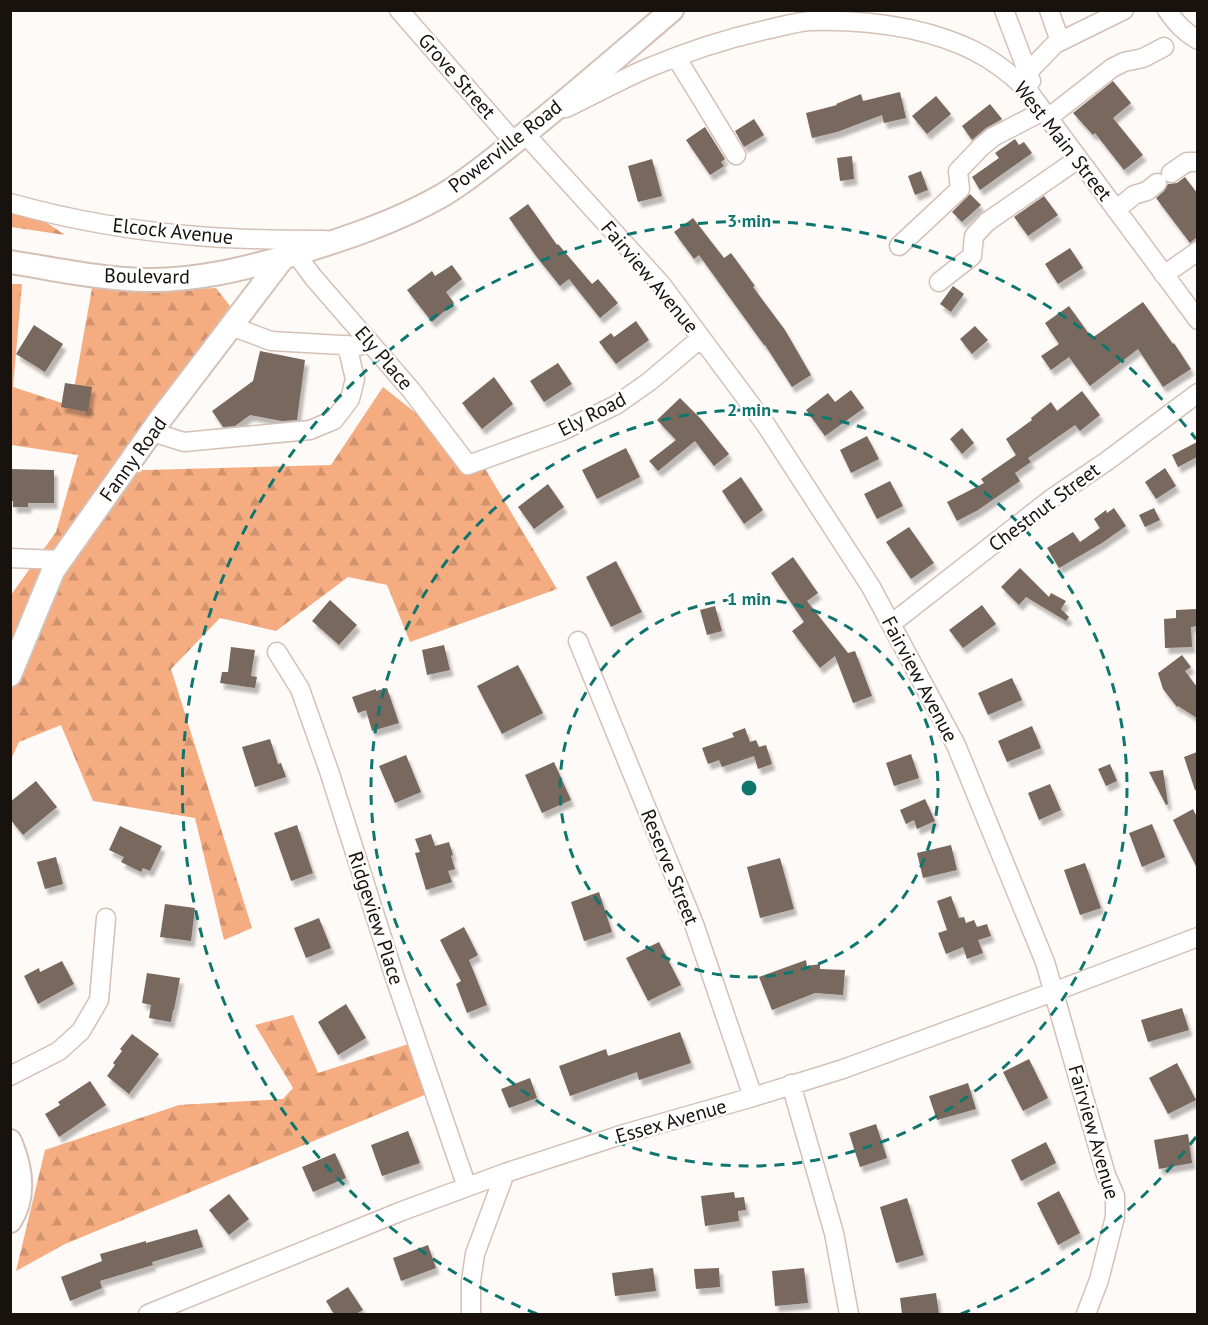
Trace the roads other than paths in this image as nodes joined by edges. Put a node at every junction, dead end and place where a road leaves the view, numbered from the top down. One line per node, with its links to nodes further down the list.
1 (399, 10): 14 (street, Grove Street)
2 (672, 10): 13 (main road, Powerville Road)
3 (1004, 10): 11 (street)
4 (1049, 10): 8 (street)
5 (1124, 10): 8 (street)
6 (1167, 10): 7 (street)
7 (1197, 40)
8 (1060, 41): 11 (street)
9 (1164, 47): 12 (street)
10 (676, 57): 12 (street, West Main Street); 13 (street, West Main Street); 15 (street)
11 (1028, 72): 12 (street)
12 (1045, 115): 16 (street, West Main Street); 21 (street)
13 (543, 120): 14 (main road, Powerville Road)
14 (519, 138): 20 (main road, Powerville Road); 29 (street, Fairview Avenue)
15 (736, 155)
16 (1078, 159): 19 (street, West Main Street); 26 (street)
17 (1197, 162): 19 (street)
18 (10, 203): 20 (street, Elcock Avenue)
19 (1116, 210): 25 (street, West Main Street)
20 (339, 241): 23 (main road, Powerville Road)
21 (899, 246)
22 (1197, 251): 25 (street)
23 (289, 256): 24 (main road, Boulevard); 28 (main road, Fanny Road); 31 (street, Ely Place)
24 (10, 262)
25 (1164, 275): 27 (street, West Main Street)
26 (939, 282)
27 (1197, 320)
28 (231, 326): 30 (street); 33 (main road, Fanny Road)
29 (701, 338): 34 (street, Ely Road); 37 (street, Fairview Avenue)
30 (347, 345): 31 (street); 33 (street)
31 (373, 346): 34 (street, Ely Place)
32 (1197, 393): 37 (street, Chestnut Street)
33 (152, 432): 36 (main road, Fanny Road)
34 (468, 465)
35 (10, 558): 36 (street)
36 (60, 560): 40 (main road, Fanny Road)
37 (891, 624): 43 (street, Fairview Avenue)
38 (578, 641): 46 (street, Reserve Street)
39 (277, 652): 49 (street, Ridgeview Place)
40 (10, 675)
41 (106, 918): 44 (street)
42 (1197, 937): 43 (street, Essex Avenue)
43 (1053, 992): 45 (street, Essex Avenue); 54 (street, Fairview Avenue)
44 (10, 1076)
45 (791, 1084): 46 (street, Essex Avenue); 53 (street)
46 (753, 1097): 48 (street, Essex Avenue)
47 (10, 1141): 50 (main road)
48 (505, 1173): 49 (street, Essex Avenue); 52 (street)
49 (467, 1187): 51 (street, Essex Avenue)
50 (10, 1221)
51 (148, 1314)
52 (471, 1314)
53 (849, 1314)
54 (1086, 1314)

